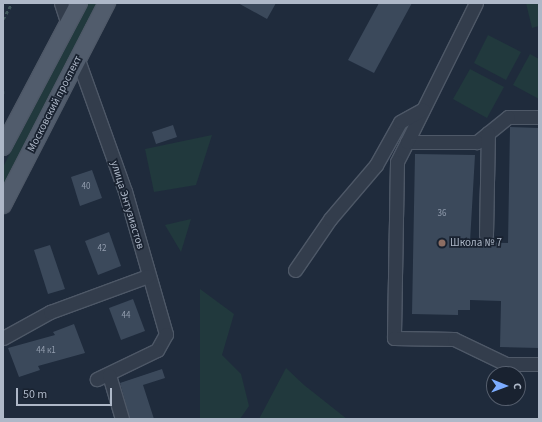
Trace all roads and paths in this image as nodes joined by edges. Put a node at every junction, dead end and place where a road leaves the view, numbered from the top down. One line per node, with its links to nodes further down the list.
1 (12, 3): 6 (path)
2 (61, 3): 7 (street)
3 (79, 3): 7 (main road)
4 (107, 3): 8 (main road, Московский проспект)
5 (476, 3): 11 (street)
6 (3, 19)
7 (68, 24): 15 (main road)
8 (78, 60): 16 (main road, Московский проспект); 19 (street, улица Энтузиастов)
9 (3, 90): 10 (path)
10 (3, 96)
11 (423, 110): 14 (street); 18 (street)
12 (539, 118): 13 (street)
13 (488, 133): 14 (street); 17 (street)
14 (407, 142): 21 (street)
15 (3, 147)
16 (3, 205)
17 (486, 235)
18 (295, 270)
19 (148, 276): 20 (street); 22 (street, улица Энтузиастов)
20 (3, 338)
21 (539, 364)
22 (122, 419)

